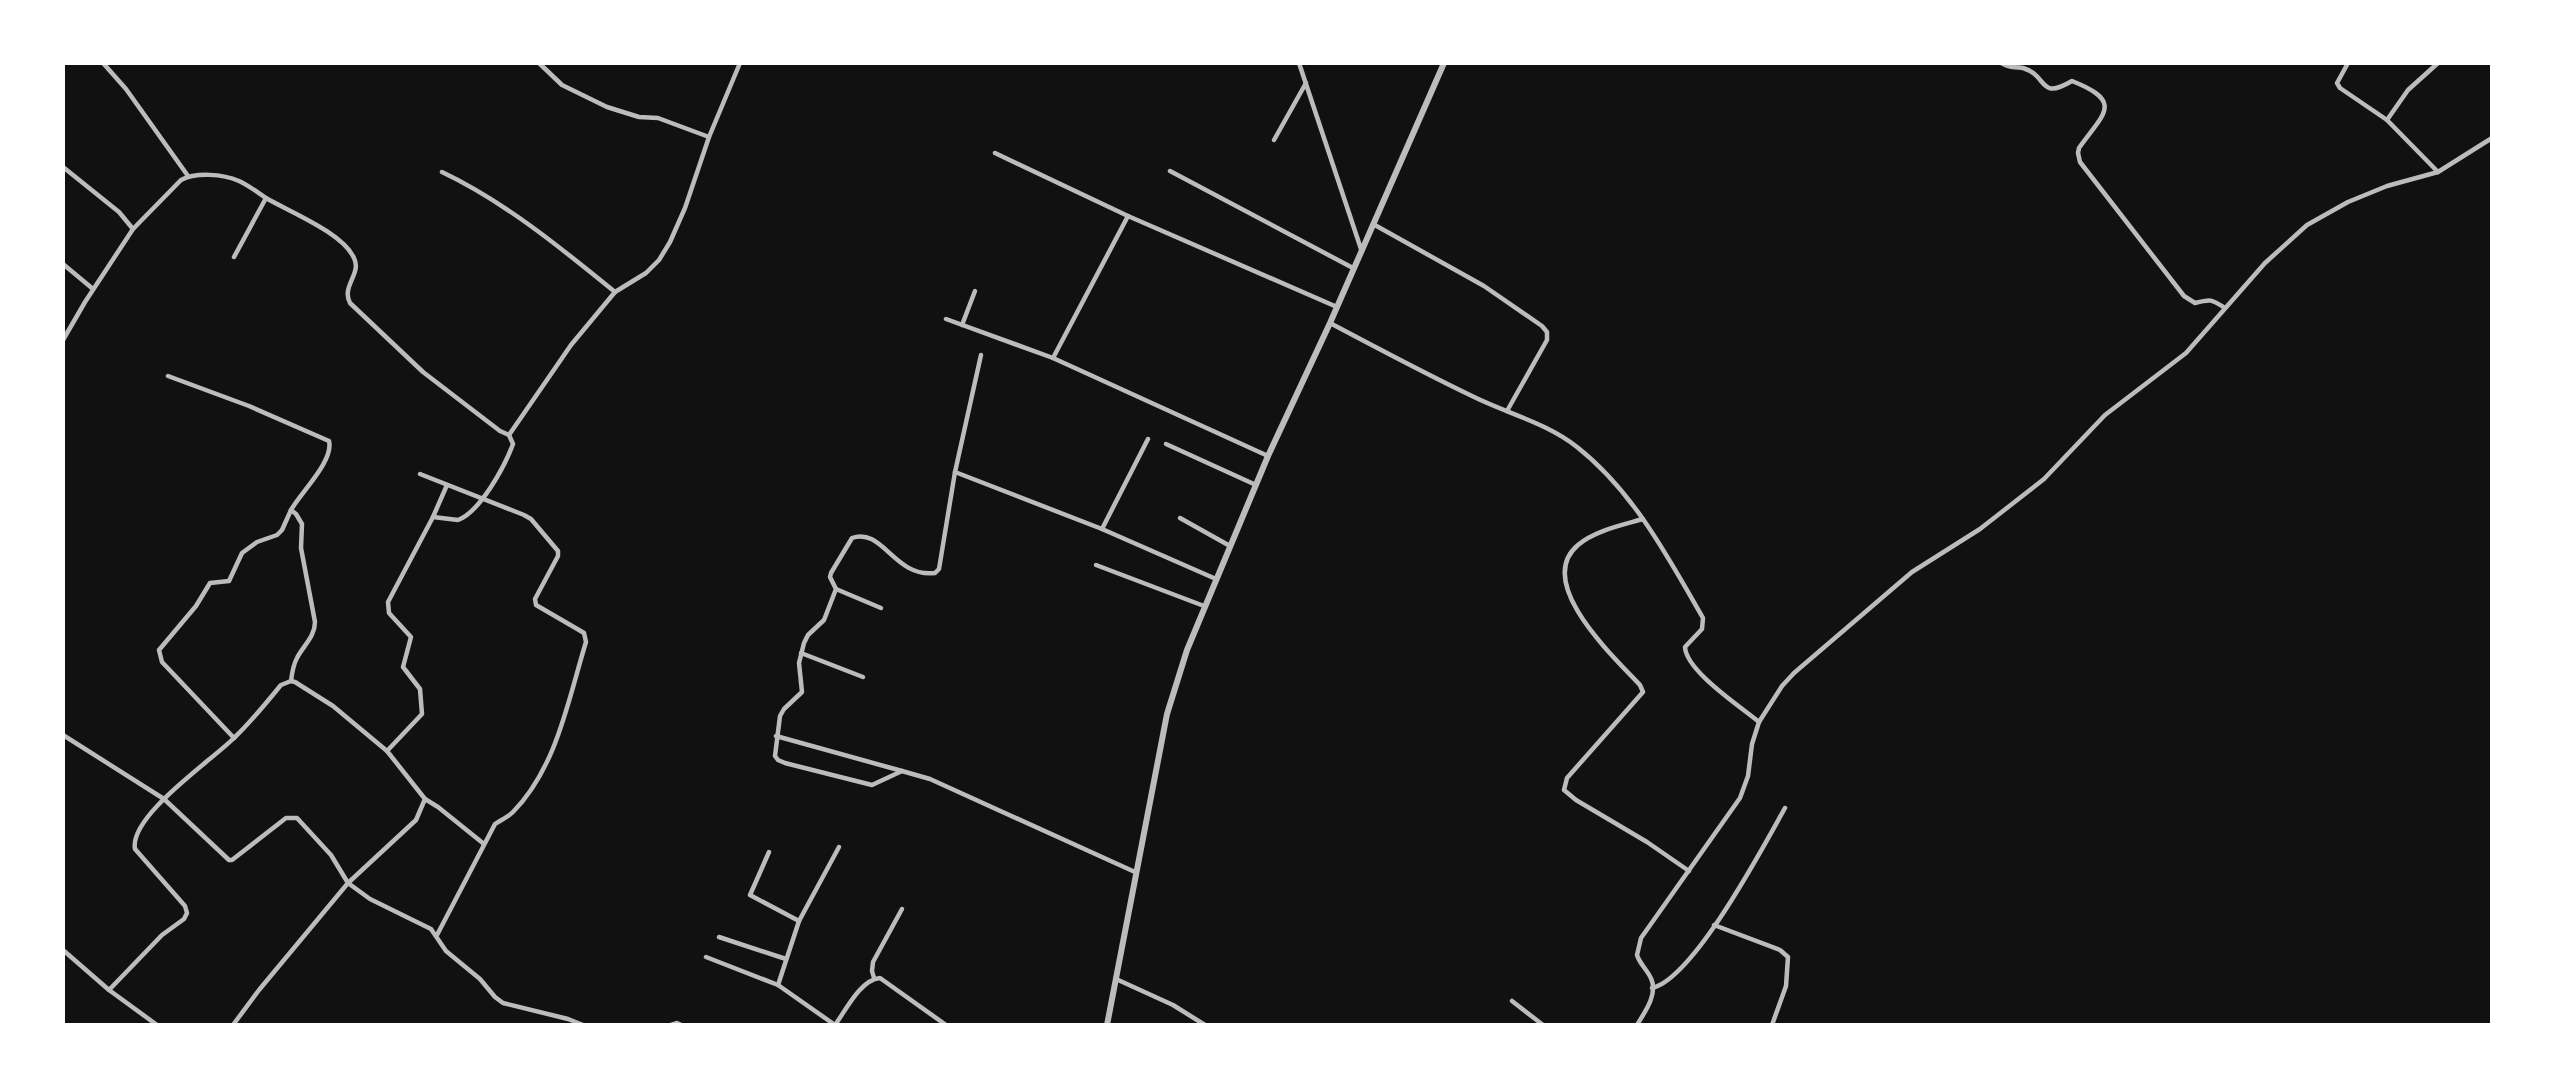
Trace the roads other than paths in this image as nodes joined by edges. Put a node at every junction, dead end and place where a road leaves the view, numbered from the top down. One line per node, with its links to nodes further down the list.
1 (103, 63): 19 (street)
2 (539, 63): 11 (street)
3 (740, 63): 11 (street)
4 (1299, 63): 9 (street)
5 (1444, 63): 22 (street)
6 (2001, 63): 32 (street)
7 (2348, 63): 10 (street)
8 (2438, 63): 10 (street)
9 (1306, 83): 13 (street); 24 (street)
10 (2387, 120): 18 (street)
11 (709, 137): 30 (street)
12 (2492, 138): 18 (street)
13 (1275, 140)
14 (995, 153): 21 (street)
15 (63, 167): 23 (street)
16 (1170, 171): 27 (street)
17 (442, 172): 30 (street)
18 (2438, 172): 32 (street)
19 (188, 176): 20 (street); 23 (street)
20 (266, 198): 25 (street); 41 (street)
21 (1128, 216): 31 (street); 38 (street)
22 (1373, 224): 24 (street); 40 (street)
23 (133, 229): 28 (street)
24 (1361, 249): 27 (street)
25 (234, 257)
26 (63, 264): 28 (street)
27 (1353, 268): 31 (street)
28 (93, 289): 36 (street)
29 (975, 291): 34 (street)
30 (615, 292): 41 (street)
31 (1337, 307): 35 (street)
32 (2225, 308): 64 (street)
33 (946, 319): 34 (street)
34 (962, 324): 38 (street)
35 (1333, 325): 40 (street); 44 (street)
36 (63, 340)
37 (981, 355): 45 (street)
38 (1053, 358): 44 (street)
39 (168, 376): 50 (street)
40 (1507, 411): 53 (street)
41 (509, 435): 49 (street)
42 (1148, 439): 54 (street)
43 (1166, 444): 48 (street)
44 (1268, 456): 48 (street)
45 (955, 472): 54 (street); 58 (street)
46 (421, 474): 47 (street)
47 (447, 485): 49 (street); 51 (street)
48 (1256, 485): 55 (street)
49 (482, 499): 51 (street); 73 (street)
50 (291, 510): 63 (street); 67 (street)
51 (433, 517): 68 (street)
52 (1180, 518): 55 (street)
53 (1643, 519): 64 (street); 76 (street)
54 (1102, 529): 57 (street)
55 (1230, 546): 57 (street)
56 (1096, 565): 59 (street)
57 (1216, 579): 59 (street)
58 (836, 589): 60 (street); 61 (street)
59 (1204, 606): 77 (street)
60 (881, 608)
61 (801, 653): 62 (street); 66 (street)
62 (863, 677)
63 (291, 681): 67 (street); 68 (street)
64 (1759, 722): 76 (street)
65 (63, 735): 70 (street)
66 (776, 736): 69 (street); 69 (street)
67 (234, 738): 70 (street)
68 (387, 751): 71 (street)
69 (902, 771): 77 (street)
70 (163, 799): 78 (street); 91 (street)
71 (425, 799): 73 (street); 78 (street)
72 (1785, 808): 81 (street)
73 (484, 844): 82 (street)
74 (839, 847): 80 (street)
75 (769, 852): 80 (street)
76 (1689, 871): 90 (street)
77 (1135, 872): 88 (street)
78 (348, 883): 82 (street); 94 (street)
79 (902, 909): 87 (street)
80 (799, 921): 86 (street)
81 (1714, 925): 90 (street); 104 (street)
82 (437, 935): 95 (street)
83 (719, 937): 86 (street)
84 (63, 950): 91 (street)
85 (706, 957): 89 (street)
86 (786, 959): 89 (street)
87 (874, 978): 98 (street); 99 (street)
88 (1116, 979): 100 (street); 101 (street)
89 (778, 985): 98 (street)
90 (1652, 988): 103 (street)
91 (108, 990): 93 (street)
92 (1511, 1002): 102 (street)
93 (157, 1025)
94 (233, 1025)
95 (583, 1025)
96 (671, 1025): 97 (street)
97 (681, 1025)
98 (835, 1025)
99 (946, 1025)
100 (1107, 1025)
101 (1205, 1025)
102 (1543, 1025)
103 (1637, 1025)
104 (1772, 1025)

